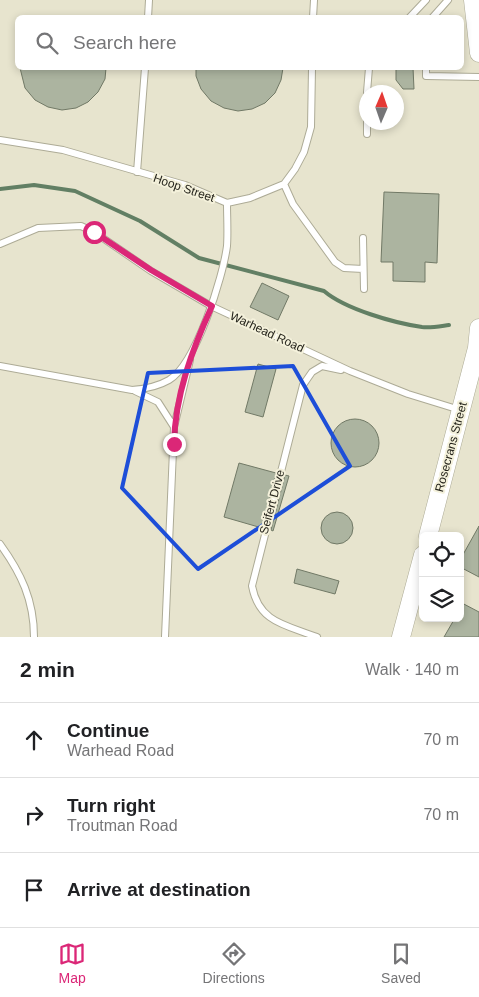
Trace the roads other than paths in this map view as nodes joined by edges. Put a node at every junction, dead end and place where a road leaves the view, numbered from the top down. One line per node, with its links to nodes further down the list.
1 (149, 0): 6 (lane)
2 (314, 0): 7 (lane)
3 (426, 0): 8 (lane)
4 (448, 0): 9 (lane)
5 (473, 0): 10 (street)
6 (148, 15)
7 (313, 15)
8 (412, 15)
9 (435, 15)
10 (479, 53)
11 (145, 70): 20 (lane)
12 (312, 70): 21 (lane)
13 (370, 70): 16 (lane)
14 (426, 70): 15 (lane)
15 (479, 77)
16 (368, 85)
17 (367, 130): 18 (lane)
18 (367, 134)
19 (0, 140): 20 (lane, Hoop Street)
20 (137, 172): 22 (lane, Hoop Street)
21 (284, 184): 22 (lane, Hoop Street); 25 (lane)
22 (227, 203): 27 (lane)
23 (363, 238): 25 (lane)
24 (0, 244): 27 (lane, Warhead Road)
25 (363, 269): 26 (lane)
26 (364, 289)
27 (212, 306): 29 (lane); 31 (lane, Warhead Road)
28 (479, 328): 33 (street, Rosecrans Street)
29 (191, 356): 32 (lane); 34 (lane)
30 (0, 366): 32 (lane)
31 (350, 371): 33 (lane, Warhead Road); 40 (lane, Seifert Drive)
32 (132, 390): 34 (lane)
33 (461, 410): 35 (street, Rosecrans Street)
34 (174, 427): 39 (lane)
35 (429, 532)
36 (0, 544): 38 (lane)
37 (419, 570): 41 (street)
38 (34, 637)
39 (165, 637)
40 (317, 637)
41 (401, 637)

